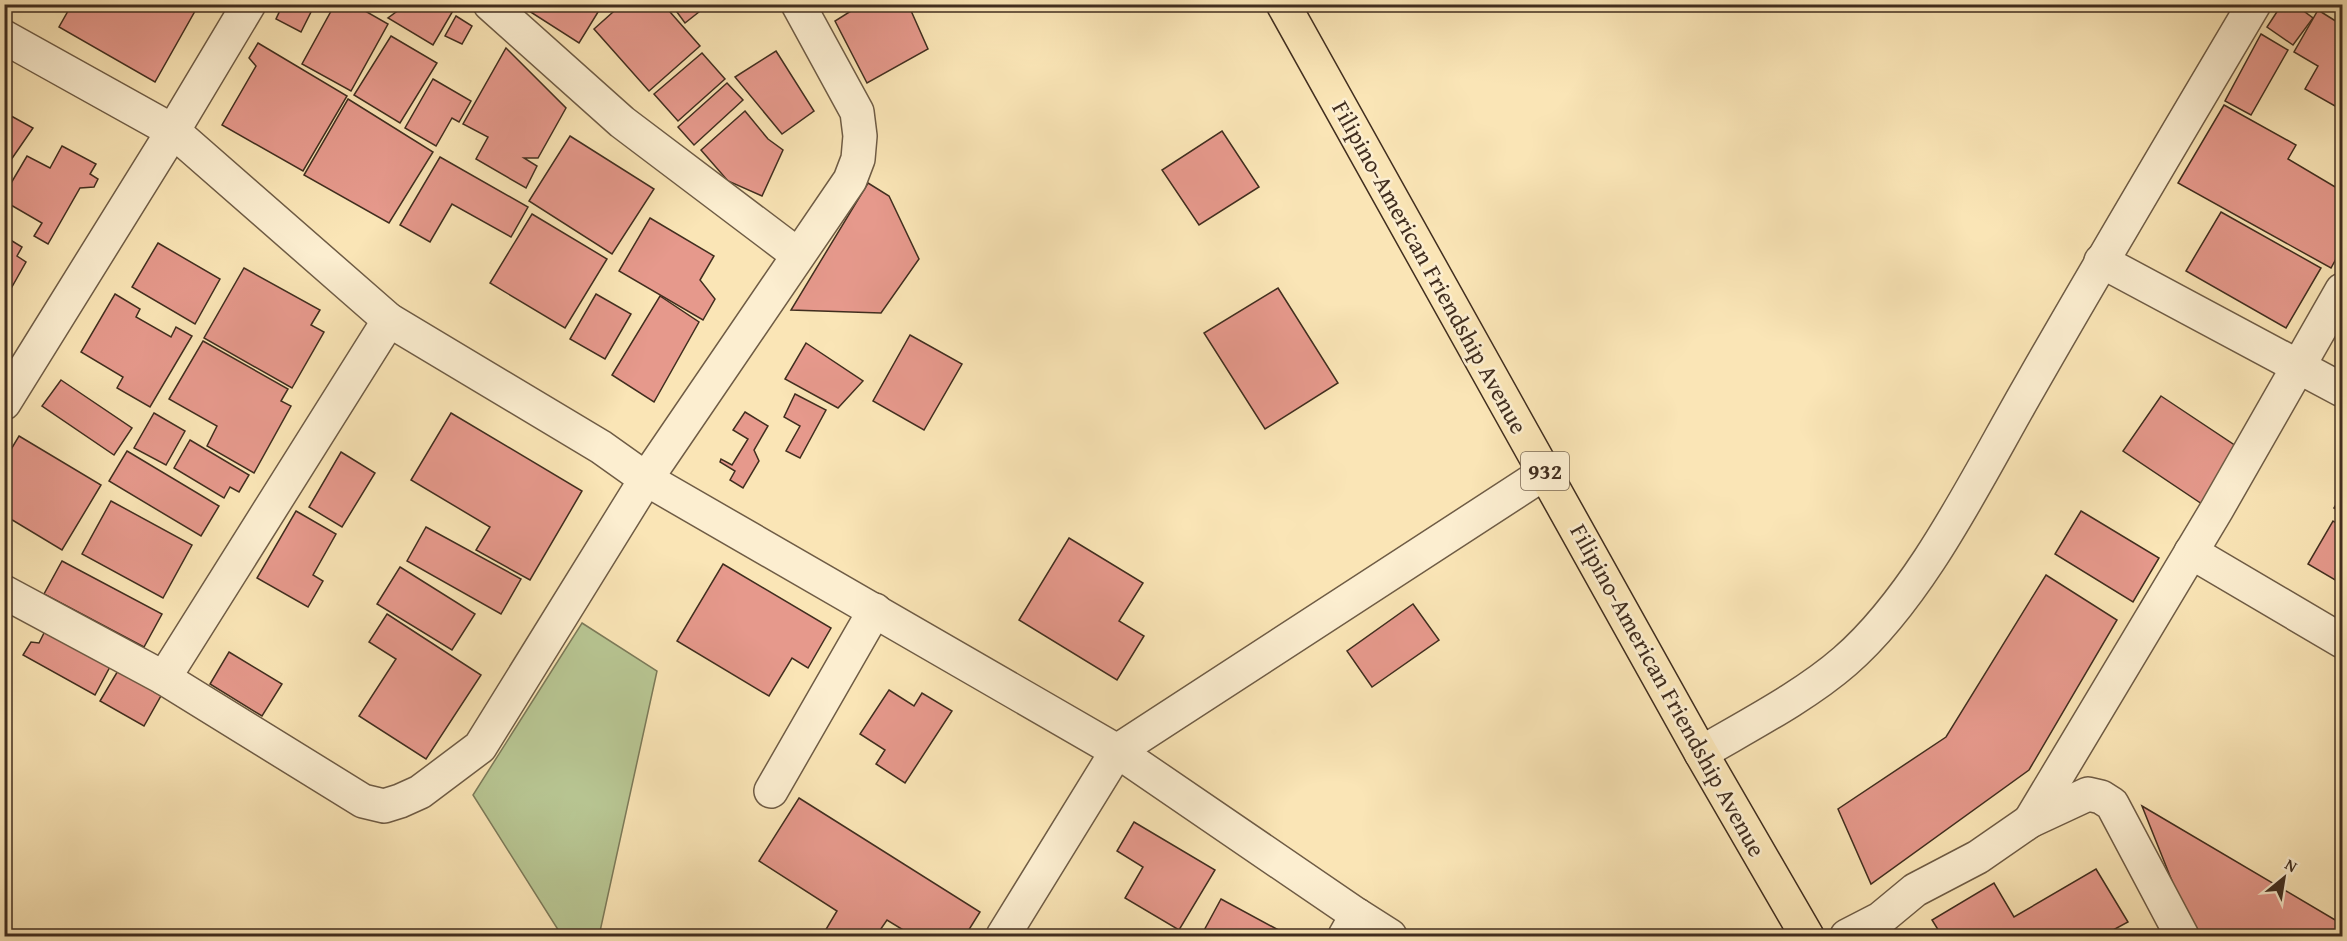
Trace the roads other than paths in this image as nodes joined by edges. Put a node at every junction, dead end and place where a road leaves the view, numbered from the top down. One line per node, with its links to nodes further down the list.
1 (249, 4): 7 (street)
2 (490, 4): 8 (street)
3 (798, 4): 8 (street)
4 (1282, 4): 15 (main road, Filipino-American Friendship Avenue / 932)
5 (2254, 4): 9 (street)
6 (4, 37): 7 (street)
7 (173, 131): 11 (street); 14 (street)
8 (798, 255): 16 (street)
9 (2101, 261): 12 (street); 23 (street)
10 (2343, 290): 12 (street)
11 (389, 320): 16 (street); 21 (street)
12 (2297, 367): 13 (street); 17 (street)
13 (2343, 390)
14 (4, 403)
15 (1546, 472): 22 (street); 23 (main road, Filipino-American Friendship Avenue / 932)
16 (646, 479): 19 (street); 21 (street)
17 (2191, 552): 20 (street); 25 (street)
18 (4, 592): 21 (street)
19 (875, 610): 22 (street); 24 (street)
20 (2343, 641)
21 (164, 678)
22 (1117, 751): 26 (street); 27 (street)
23 (1701, 753): 29 (main road, Filipino-American Friendship Avenue / 932)
24 (771, 791)
25 (2030, 821): 30 (street); 31 (street)
26 (1351, 926): 28 (street)
27 (1003, 936)
28 (1390, 936)
29 (1807, 936)
30 (1847, 936)
31 (2182, 936)

